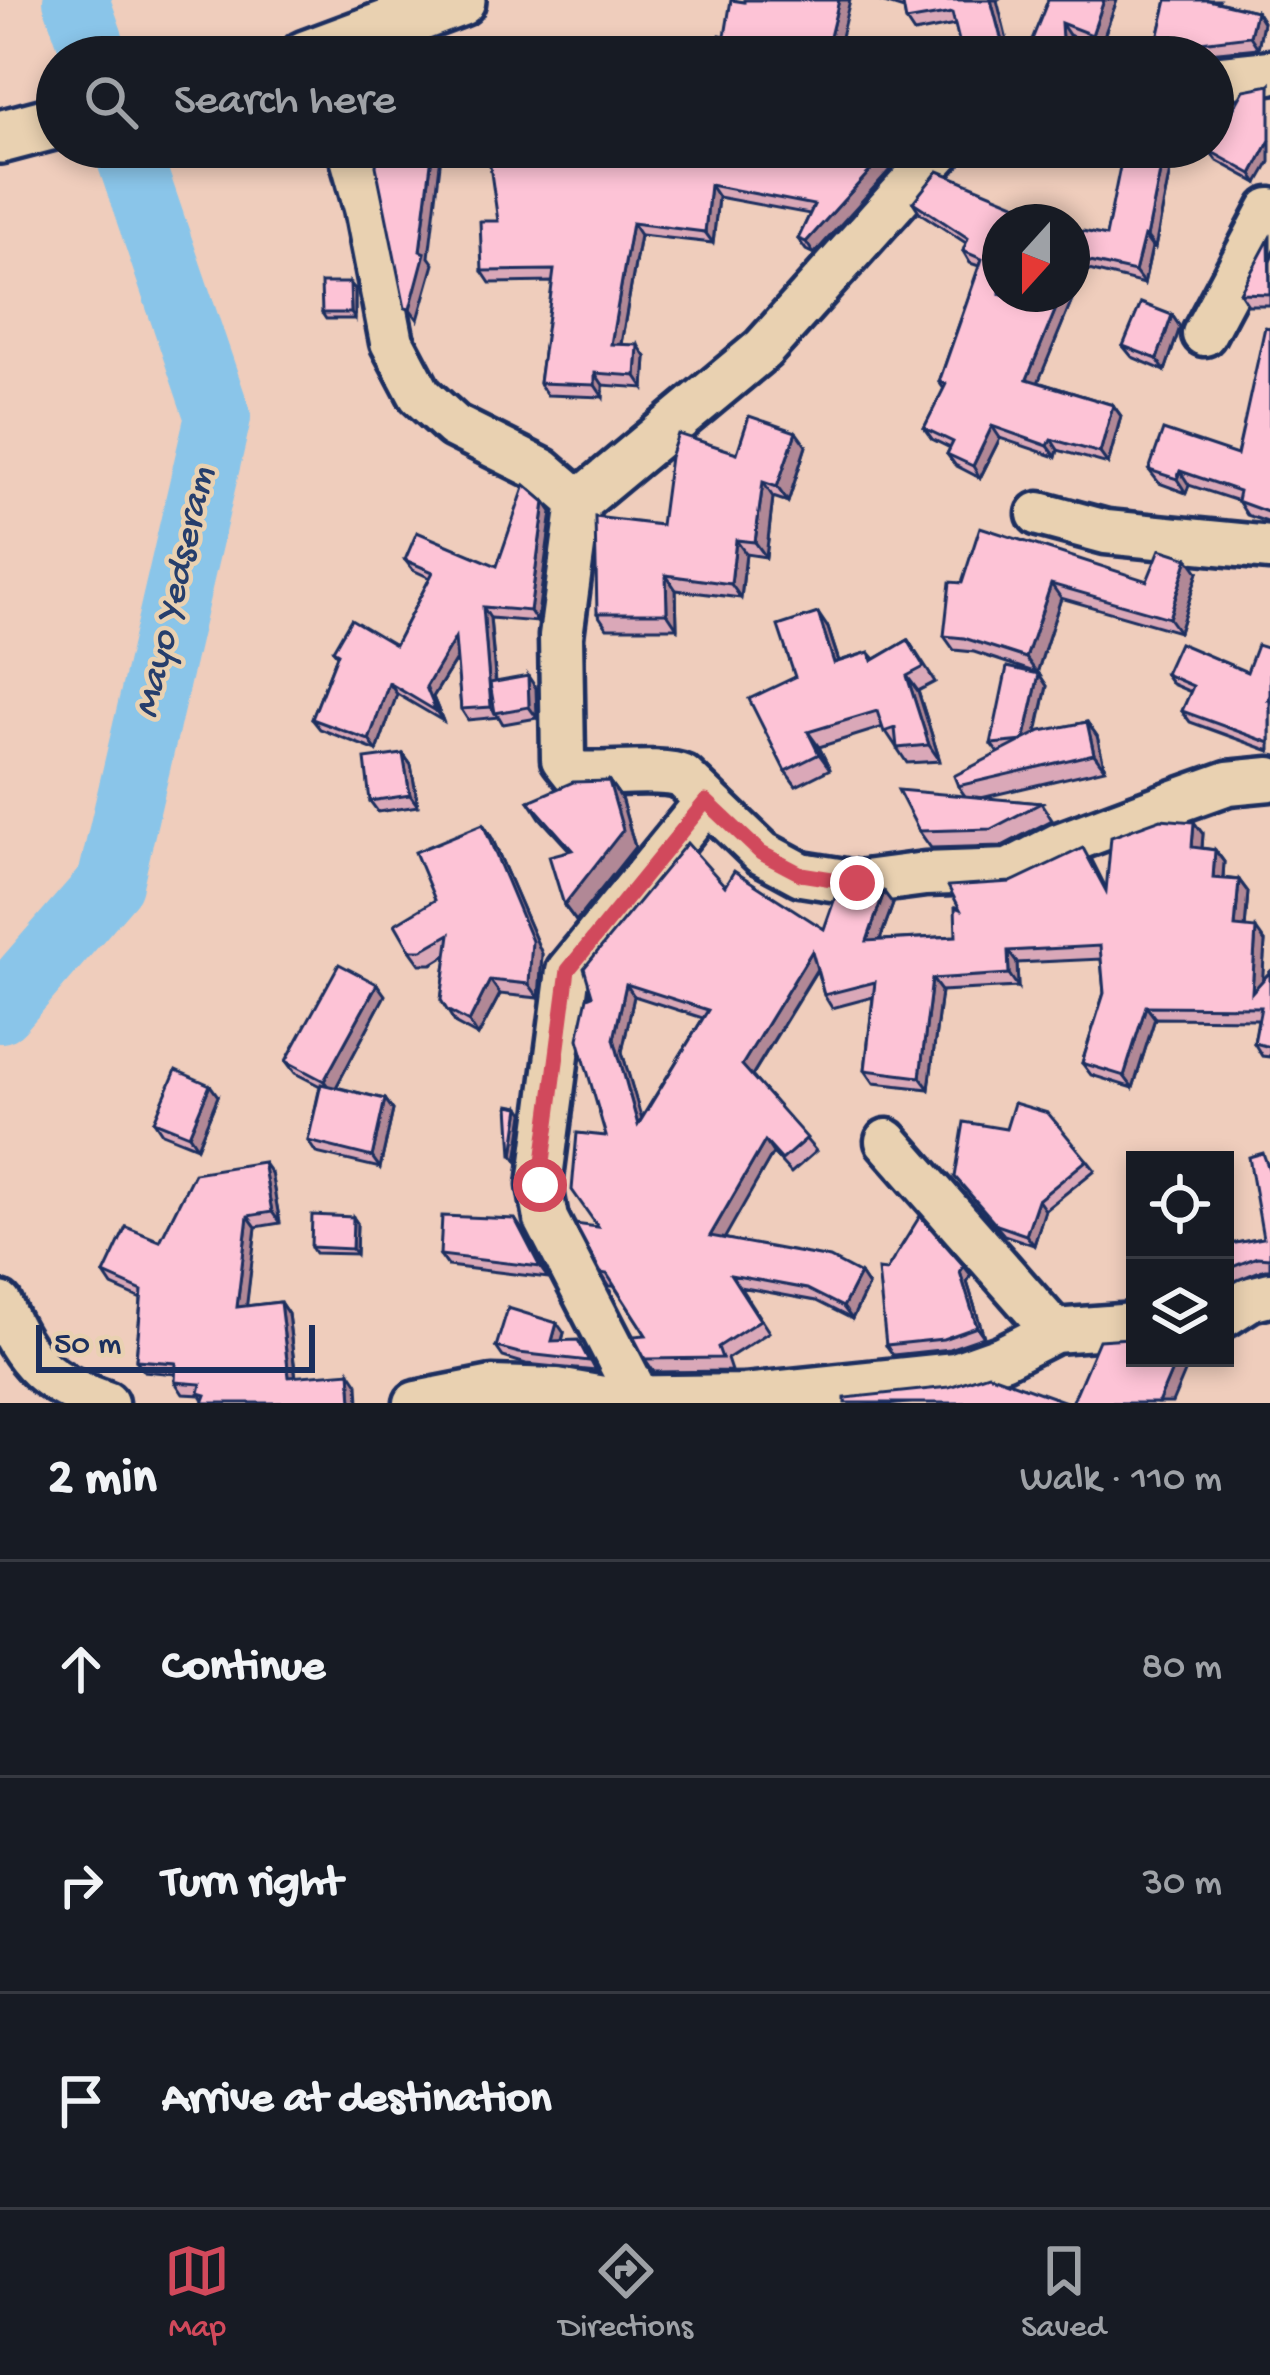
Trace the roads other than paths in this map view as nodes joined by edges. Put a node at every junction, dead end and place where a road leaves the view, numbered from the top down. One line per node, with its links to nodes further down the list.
1 (459, 0): 2 (street)
2 (368, 36)
3 (1270, 71): 4 (street)
4 (1234, 75)
5 (36, 128): 6 (street)
6 (0, 137)
7 (355, 168): 11 (street)
8 (925, 168): 11 (street)
9 (1270, 210): 10 (street)
10 (1204, 334)
11 (579, 502): 15 (street)
12 (1040, 514): 13 (street)
13 (1270, 548)
14 (1270, 779): 15 (street)
15 (706, 801): 22 (street)
16 (887, 1141): 21 (street)
17 (1270, 1294): 19 (street)
18 (0, 1304): 23 (street)
19 (1234, 1309)
20 (1126, 1326): 21 (street)
21 (1054, 1331): 22 (street)
22 (638, 1397): 24 (street)
23 (106, 1403)
24 (416, 1403)

